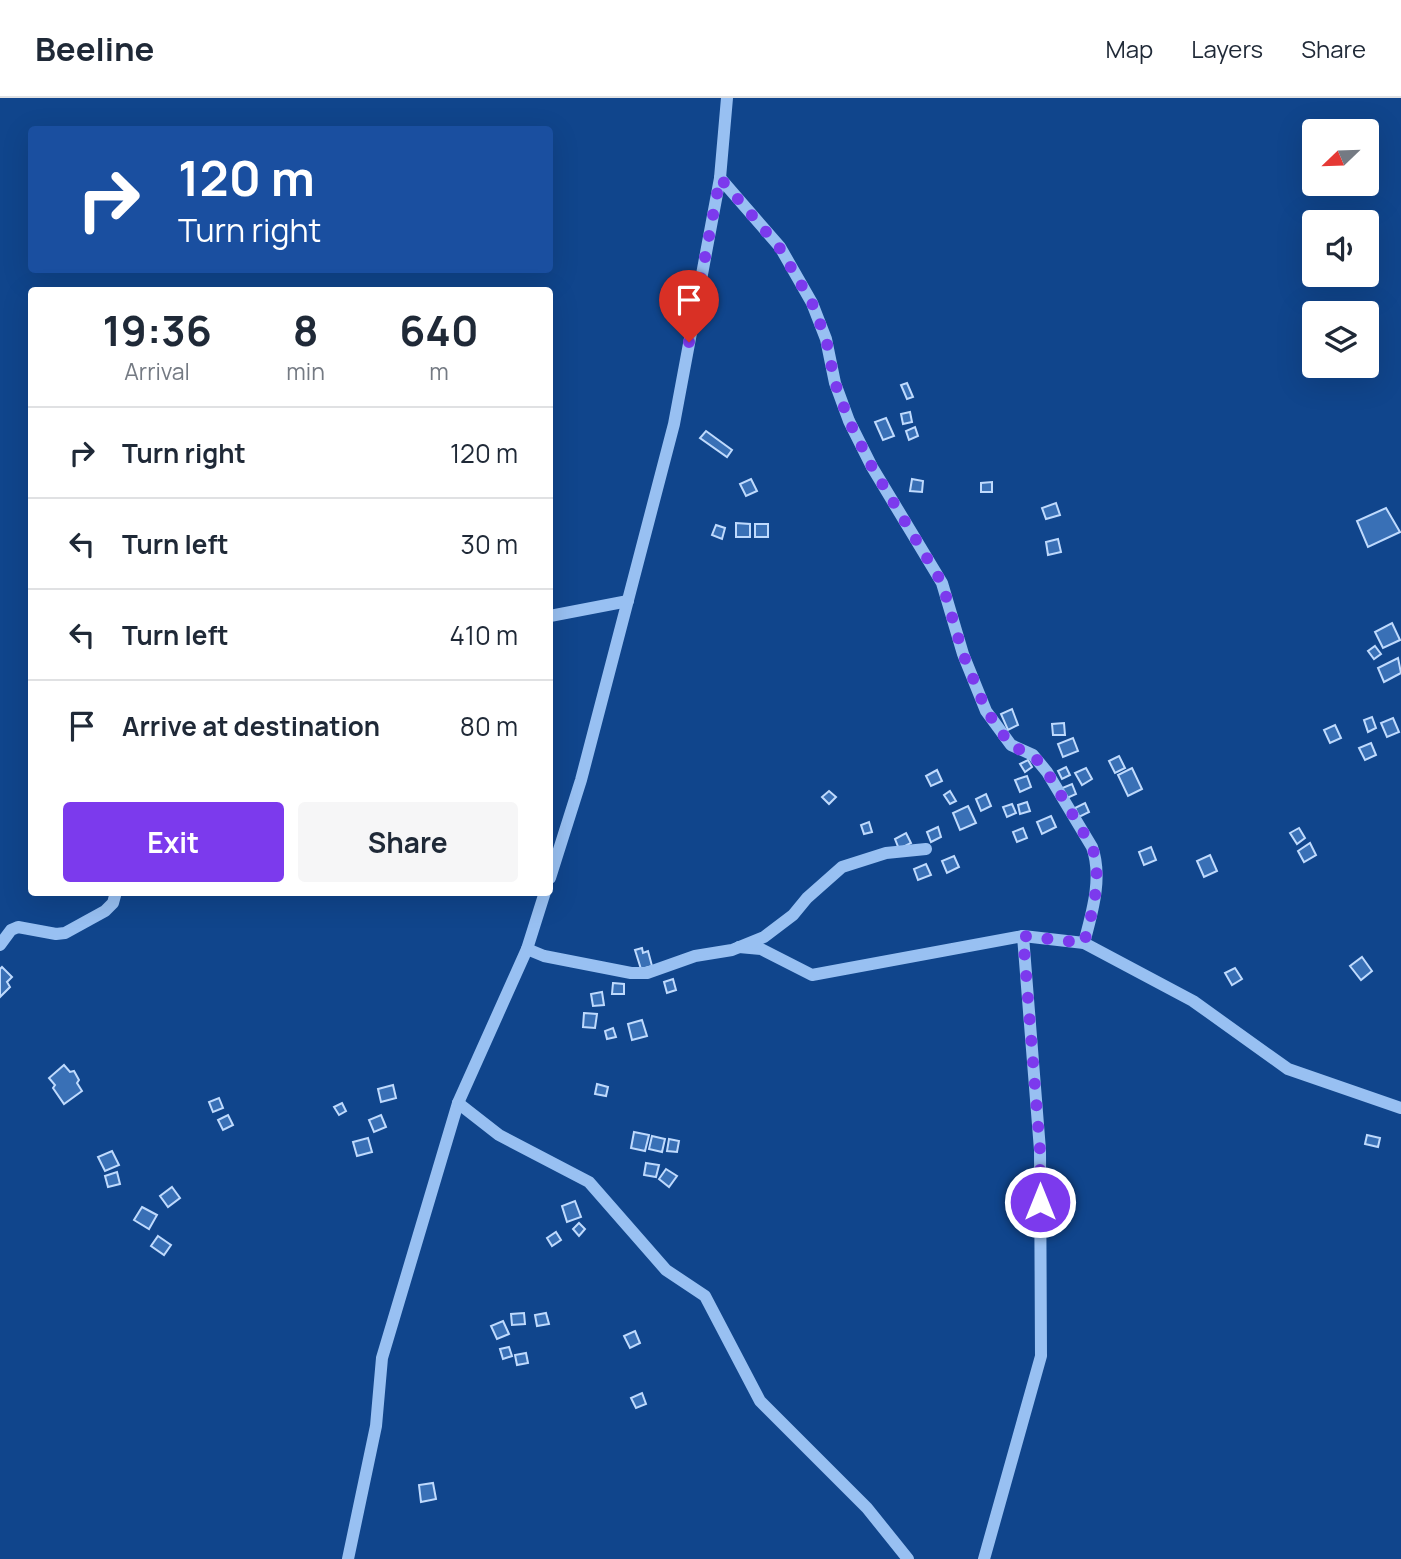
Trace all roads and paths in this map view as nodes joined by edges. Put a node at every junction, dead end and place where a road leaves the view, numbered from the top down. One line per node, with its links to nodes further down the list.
1 (727, 98): 2 (street)
2 (720, 178): 3 (street); 10 (street)
3 (628, 601): 4 (street); 6 (street)
4 (553, 616)
5 (926, 849): 12 (street)
6 (553, 869)
7 (115, 896): 11 (street)
8 (544, 896): 13 (street)
9 (1023, 936): 10 (street); 12 (street); 18 (street)
10 (1084, 943): 15 (street)
11 (0, 946)
12 (739, 947): 13 (street)
13 (527, 949): 14 (street)
14 (458, 1103): 16 (street); 17 (street)
15 (1397, 1110)
16 (348, 1559)
17 (908, 1559)
18 (984, 1559)

